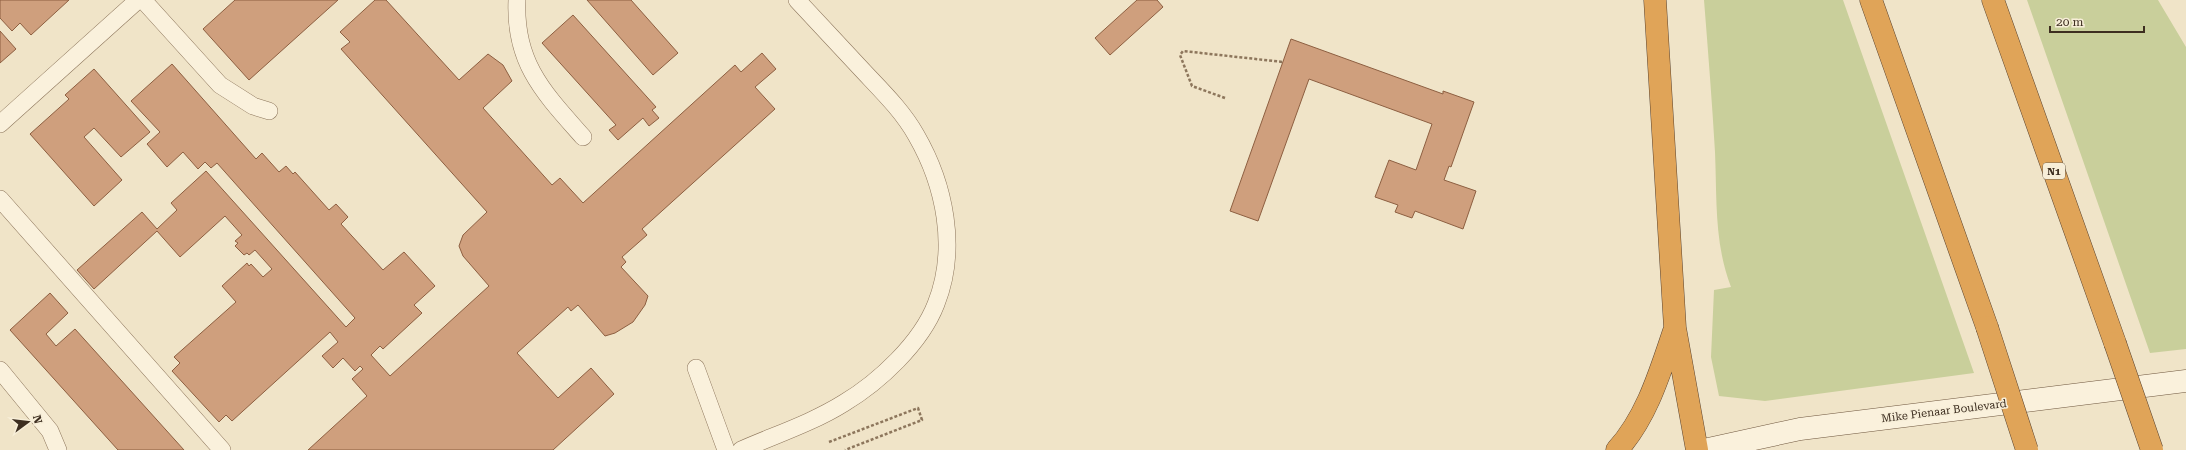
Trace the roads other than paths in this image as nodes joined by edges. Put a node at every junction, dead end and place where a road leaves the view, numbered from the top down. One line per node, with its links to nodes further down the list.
1 (138, 0): 9 (lane)
2 (143, 0): 8 (lane)
3 (517, 0): 10 (lane)
4 (797, 0): 19 (lane)
5 (1655, 0): 12 (highway)
6 (1870, 0): 23 (highway, bridge)
7 (1992, 0): 24 (highway, N1, bridge)
8 (269, 111)
9 (0, 124)
10 (583, 137)
11 (0, 199): 17 (lane)
12 (1675, 328): 20 (highway); 21 (highway)
13 (696, 368): 18 (lane)
14 (0, 370): 16 (lane)
15 (2186, 381): 22 (main road, Mike Pienaar Boulevard)
16 (58, 450)
17 (222, 450)
18 (726, 450)
19 (741, 450)
20 (1617, 450)
21 (1697, 450)
22 (1704, 450)
23 (2027, 450)
24 (2152, 450)

